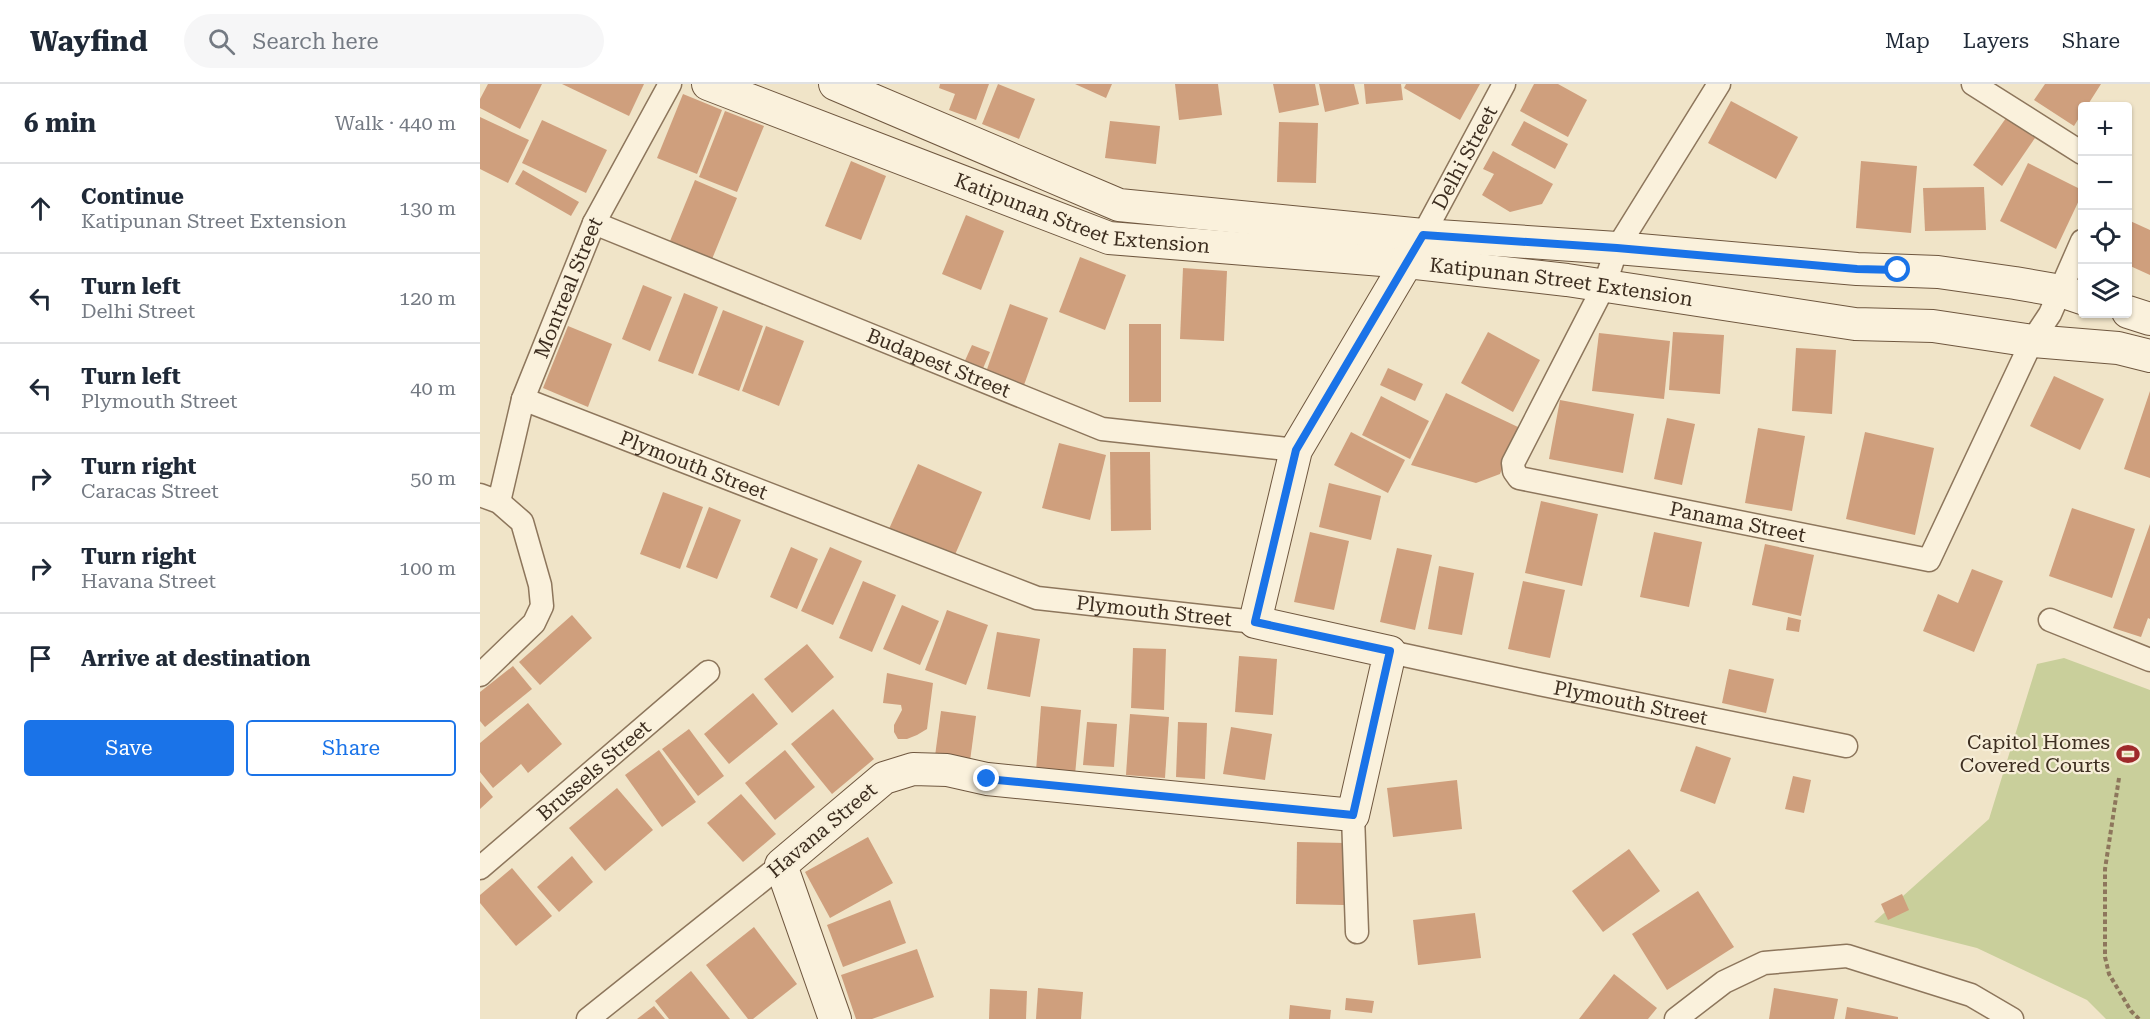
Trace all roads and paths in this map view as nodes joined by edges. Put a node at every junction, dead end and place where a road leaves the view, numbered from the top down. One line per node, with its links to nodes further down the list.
1 (670, 84): 8 (street, Montreal Street)
2 (708, 84): 11 (street, Katipunan Street Extension)
3 (835, 84): 9 (street, Katipunan Street Extension)
4 (1504, 84): 9 (street, Delhi Street)
5 (1719, 84): 10 (street)
6 (1973, 84): 7 (street)
7 (2078, 150)
8 (594, 223): 19 (street, Montreal Street); 20 (street, Budapest Street)
9 (1423, 235): 10 (street, Katipunan Street Extension); 11 (street, Delhi Street)
10 (1617, 248): 13 (street); 14 (street, Katipunan Street Extension)
11 (1407, 262): 13 (street, Katipunan Street Extension); 20 (street, Delhi Street)
12 (2078, 262): 14 (street)
13 (1604, 286): 17 (street, Katipunan Street Extension); 17 (street, Panama Street)
14 (2072, 294): 17 (street)
15 (2132, 314): 16 (street)
16 (2150, 319)
17 (2032, 341): 18 (street, Katipunan Street Extension)
18 (2146, 345)
19 (523, 399): 21 (street, Montreal Street); 23 (street, Plymouth Street)
20 (1296, 450): 23 (street, Delhi Street)
21 (490, 498): 27 (street)
22 (2050, 620): 25 (street)
23 (1255, 622): 24 (street, Plymouth Street)
24 (1390, 651): 28 (street, Plymouth Street); 30 (street)
25 (2150, 660)
26 (708, 672): 32 (street, Brussels Street)
27 (480, 675)
28 (1846, 746)
29 (2119, 778): 38 (path)
30 (1353, 815): 31 (street, Havana Street); 33 (street)
31 (781, 865): 34 (street, Havana Street); 35 (street)
32 (480, 868)
33 (1357, 932)
34 (588, 1019)
35 (835, 1019)
36 (1676, 1019): 37 (street)
37 (2012, 1019)
38 (2139, 1019)

